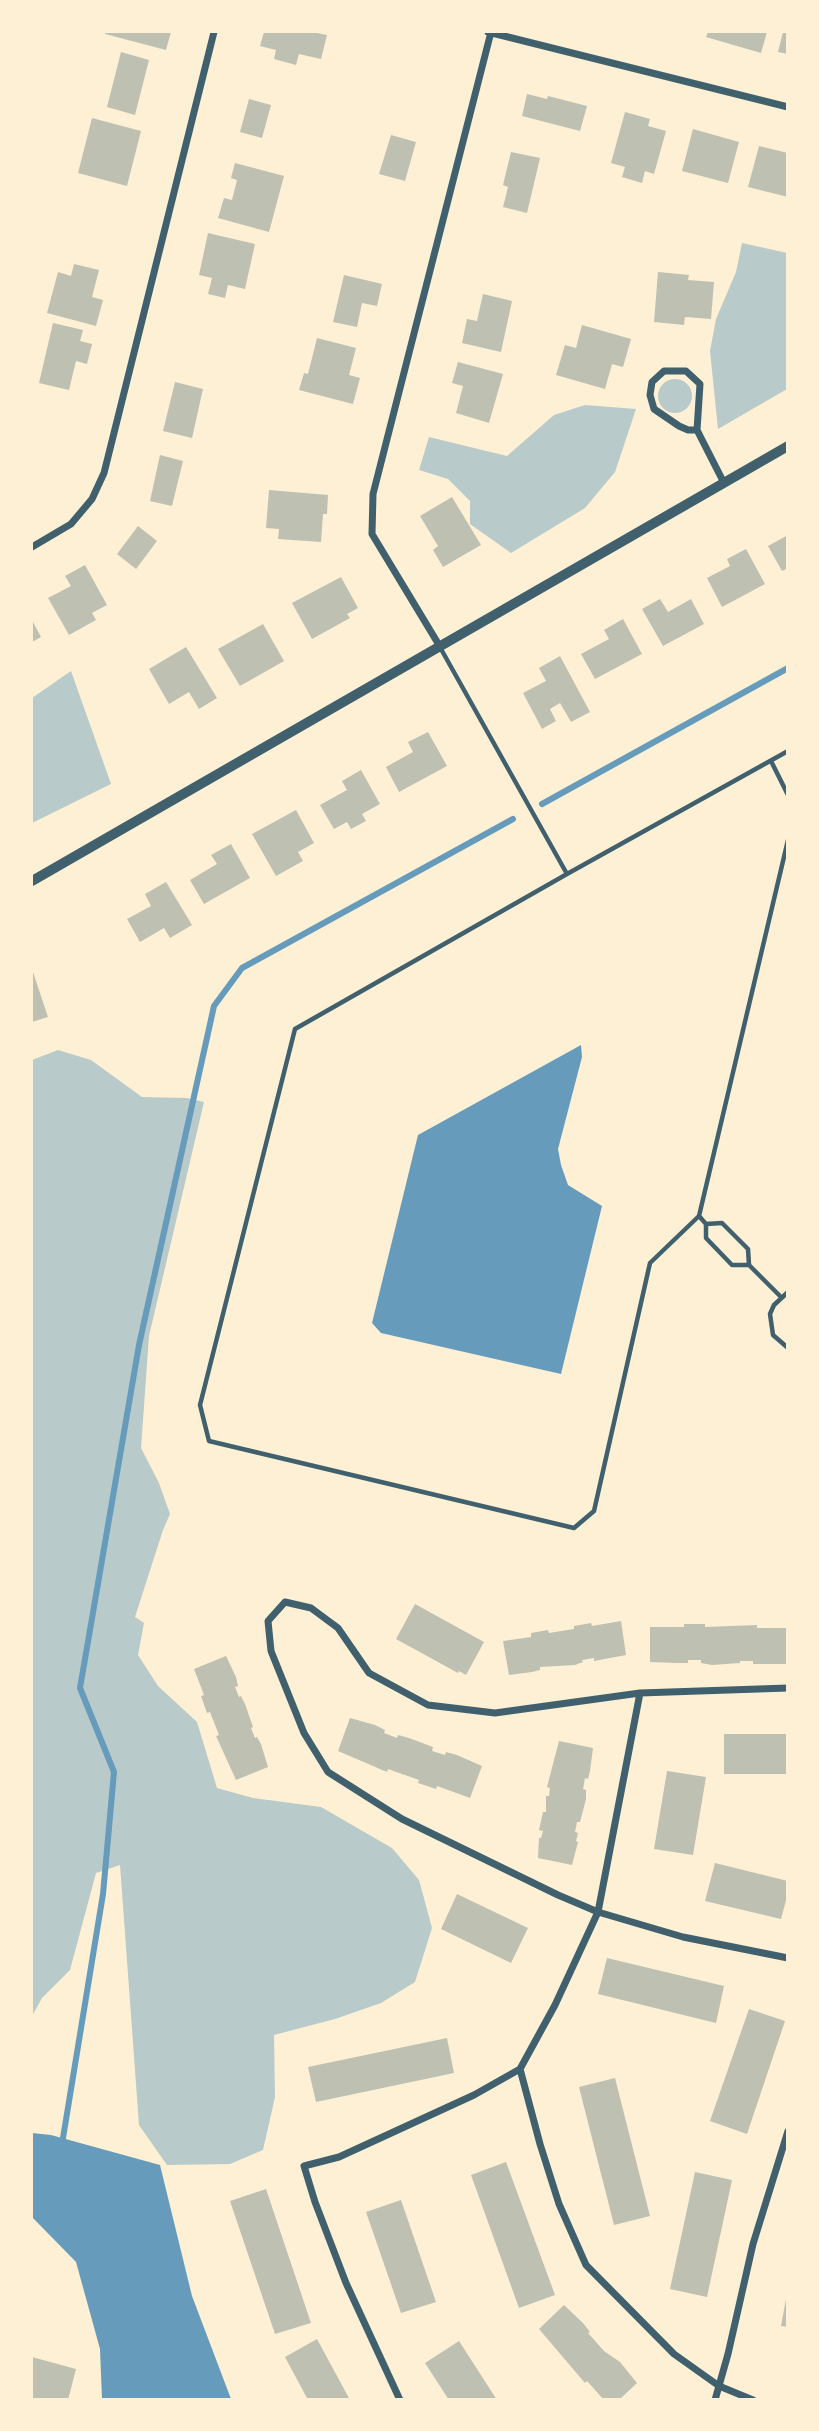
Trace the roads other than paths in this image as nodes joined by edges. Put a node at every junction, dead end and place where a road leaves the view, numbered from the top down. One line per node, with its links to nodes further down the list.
1 (214, 32): 7 (street)
2 (489, 32): 3 (street); 8 (street)
3 (788, 107)
4 (697, 430): 4 (street); 6 (street)
5 (788, 446): 6 (street)
6 (724, 483): 8 (street)
7 (32, 547)
8 (439, 645): 13 (lane); 14 (street)
9 (788, 751): 10 (lane)
10 (771, 761): 11 (lane); 13 (lane)
11 (788, 795)
12 (788, 839): 15 (lane)
13 (567, 874): 15 (lane)
14 (32, 881)
15 (699, 1216): 16 (lane)
16 (706, 1224): 17 (lane); 17 (lane)
17 (749, 1265): 19 (lane)
18 (788, 1292): 19 (lane)
19 (781, 1297): 20 (lane)
20 (788, 1348)
21 (788, 1688): 22 (street)
22 (640, 1693): 23 (street); 23 (street)
23 (598, 1912): 24 (street); 25 (street)
24 (788, 1958)
25 (520, 2069): 27 (street); 28 (street)
26 (788, 2131): 27 (street)
27 (719, 2386): 29 (street); 30 (street)
28 (400, 2399)
29 (715, 2399)
30 (753, 2399)

